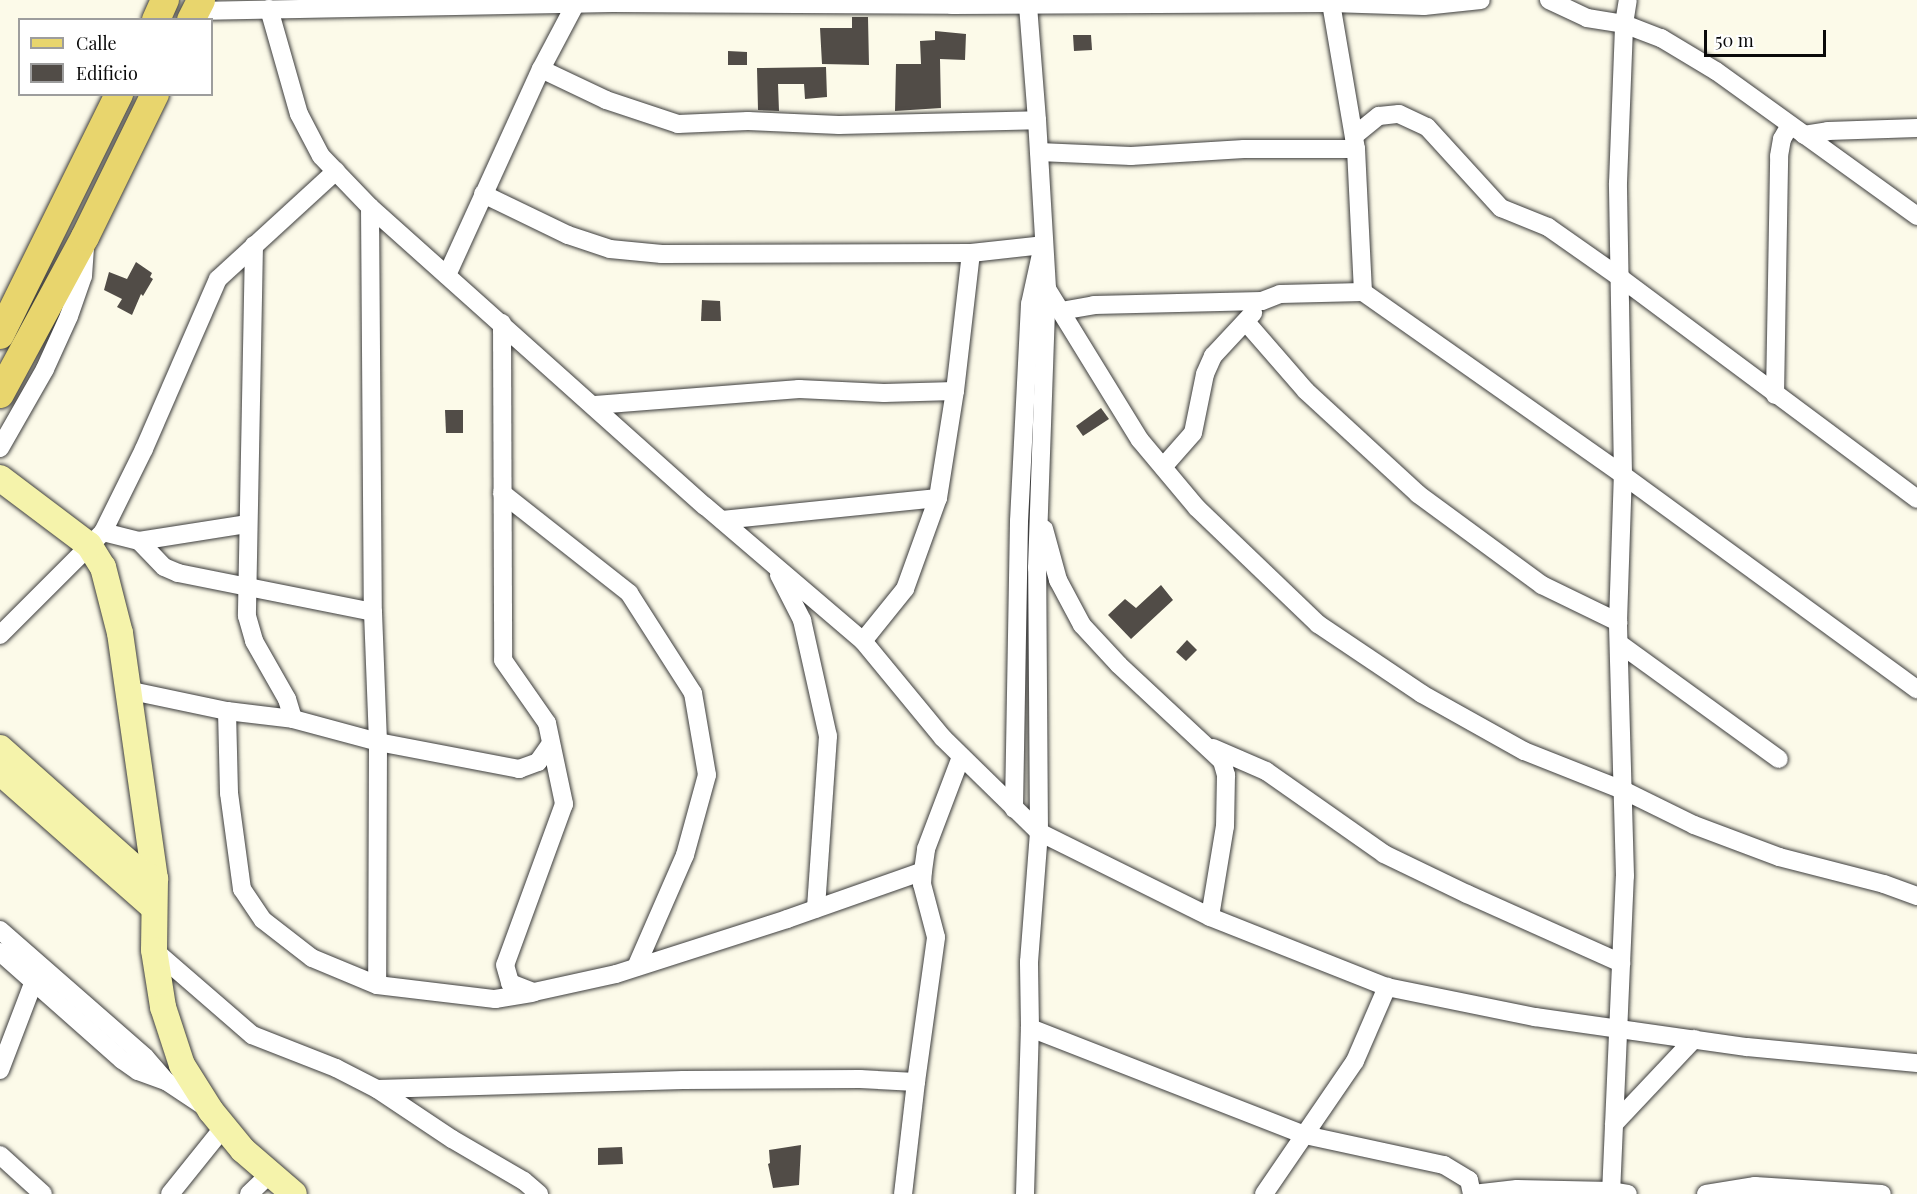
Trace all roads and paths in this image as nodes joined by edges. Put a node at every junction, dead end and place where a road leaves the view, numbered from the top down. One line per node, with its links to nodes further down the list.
1 (165, 0): 12 (main road)
2 (1481, 0): 7 (street)
3 (1549, 0): 13 (street)
4 (1628, 0): 13 (street)
5 (576, 3): 6 (street); 8 (street); 14 (street)
6 (952, 3): 9 (street)
7 (1331, 3): 9 (street); 20 (street)
8 (379, 4): 10 (street)
9 (1028, 5): 17 (street)
10 (269, 9): 11 (street); 22 (street)
11 (196, 10)
12 (157, 18)
13 (1624, 24): 19 (street); 31 (street)
14 (541, 69): 17 (street); 23 (street)
15 (118, 96): 38 (main road)
16 (154, 96): 26 (main road)
17 (1038, 120): 21 (street)
18 (1917, 128): 19 (street)
19 (1797, 130): 25 (street); 41 (street)
20 (1355, 143): 21 (street); 31 (street); 33 (street)
21 (1039, 152): 28 (street)
22 (336, 171): 24 (street); 27 (street)
23 (483, 194): 29 (street); 30 (street)
24 (370, 207): 30 (street); 57 (street)
25 (1916, 219)
26 (85, 237): 40 (main road); 43 (street)
27 (254, 245): 52 (street); 53 (street)
28 (1043, 245): 29 (street); 32 (street); 74 (street)
29 (971, 253): 39 (street)
30 (447, 275): 37 (street)
31 (1622, 279): 41 (street); 45 (street)
32 (1047, 288): 35 (street); 50 (street)
33 (1363, 292): 34 (street); 45 (street)
34 (1262, 301): 35 (street); 36 (street)
35 (1061, 311): 44 (street)
36 (1246, 322): 44 (street); 58 (street)
37 (502, 323): 42 (street); 47 (street)
38 (0, 335)
39 (955, 391): 42 (street); 48 (street)
40 (0, 394)
41 (1775, 395): 49 (street)
42 (595, 405): 51 (street)
43 (0, 448)
44 (1163, 467): 73 (street)
45 (1623, 475): 58 (street); 62 (street)
46 (0, 478): 53 (street)
47 (502, 493): 67 (street); 86 (street)
48 (938, 498): 51 (street); 60 (street)
49 (1917, 499)
50 (1038, 507): 68 (street); 75 (street)
51 (722, 520): 55 (street)
52 (248, 524): 54 (street); 56 (street)
53 (96, 538): 54 (street); 59 (street); 63 (street)
54 (139, 542): 56 (street)
55 (776, 568): 60 (street); 80 (street)
56 (248, 586): 57 (street); 65 (street)
57 (373, 612): 66 (street)
58 (1618, 622): 61 (street)
59 (0, 635)
60 (863, 641): 70 (street)
61 (1620, 644): 71 (street); 73 (street)
62 (1917, 689)
63 (126, 690): 64 (street); 77 (street)
64 (227, 711): 65 (street); 88 (street)
65 (293, 719): 66 (street)
66 (378, 742): 67 (street); 88 (street)
67 (549, 746): 90 (street)
68 (1209, 747): 81 (street); 85 (street)
69 (0, 748): 77 (street)
70 (961, 757): 74 (street); 76 (street)
71 (1779, 759)
72 (0, 772): 79 (street)
73 (1625, 791): 78 (street); 85 (street)
74 (1014, 809): 75 (street)
75 (1040, 832): 81 (street); 91 (street)
76 (923, 871): 80 (street); 97 (street)
77 (155, 879): 79 (street)
78 (1917, 896)
79 (153, 907): 83 (street)
80 (816, 909): 86 (street)
81 (1210, 917): 89 (street)
82 (0, 930): 96 (street)
83 (154, 950): 98 (street); 99 (street)
84 (0, 952): 87 (street)
85 (1621, 963): 92 (street)
86 (636, 967): 90 (street)
87 (34, 981): 95 (street); 96 (street)
88 (377, 985): 90 (street)
89 (1387, 987): 92 (street); 101 (street)
90 (534, 992)
91 (1030, 1028): 101 (street); 112 (street)
92 (1619, 1028): 93 (street); 100 (street)
93 (1694, 1039): 94 (street); 100 (street)
94 (1917, 1063)
95 (0, 1070)
96 (166, 1081): 99 (street)
97 (916, 1082): 98 (street); 111 (street)
98 (377, 1089): 110 (street)
99 (217, 1119): 103 (street); 107 (street)
100 (1614, 1124): 105 (street)
101 (1305, 1135): 113 (street); 114 (street)
102 (0, 1155): 106 (street)
103 (270, 1174): 108 (street); 109 (street)
104 (1755, 1190): 115 (street); 116 (street)
105 (1617, 1193): 114 (street)
106 (44, 1194)
107 (170, 1194)
108 (249, 1194)
109 (294, 1194)
110 (539, 1194)
111 (903, 1194)
112 (1025, 1194)
113 (1264, 1194)
114 (1472, 1194)
115 (1706, 1194)
116 (1882, 1194)

